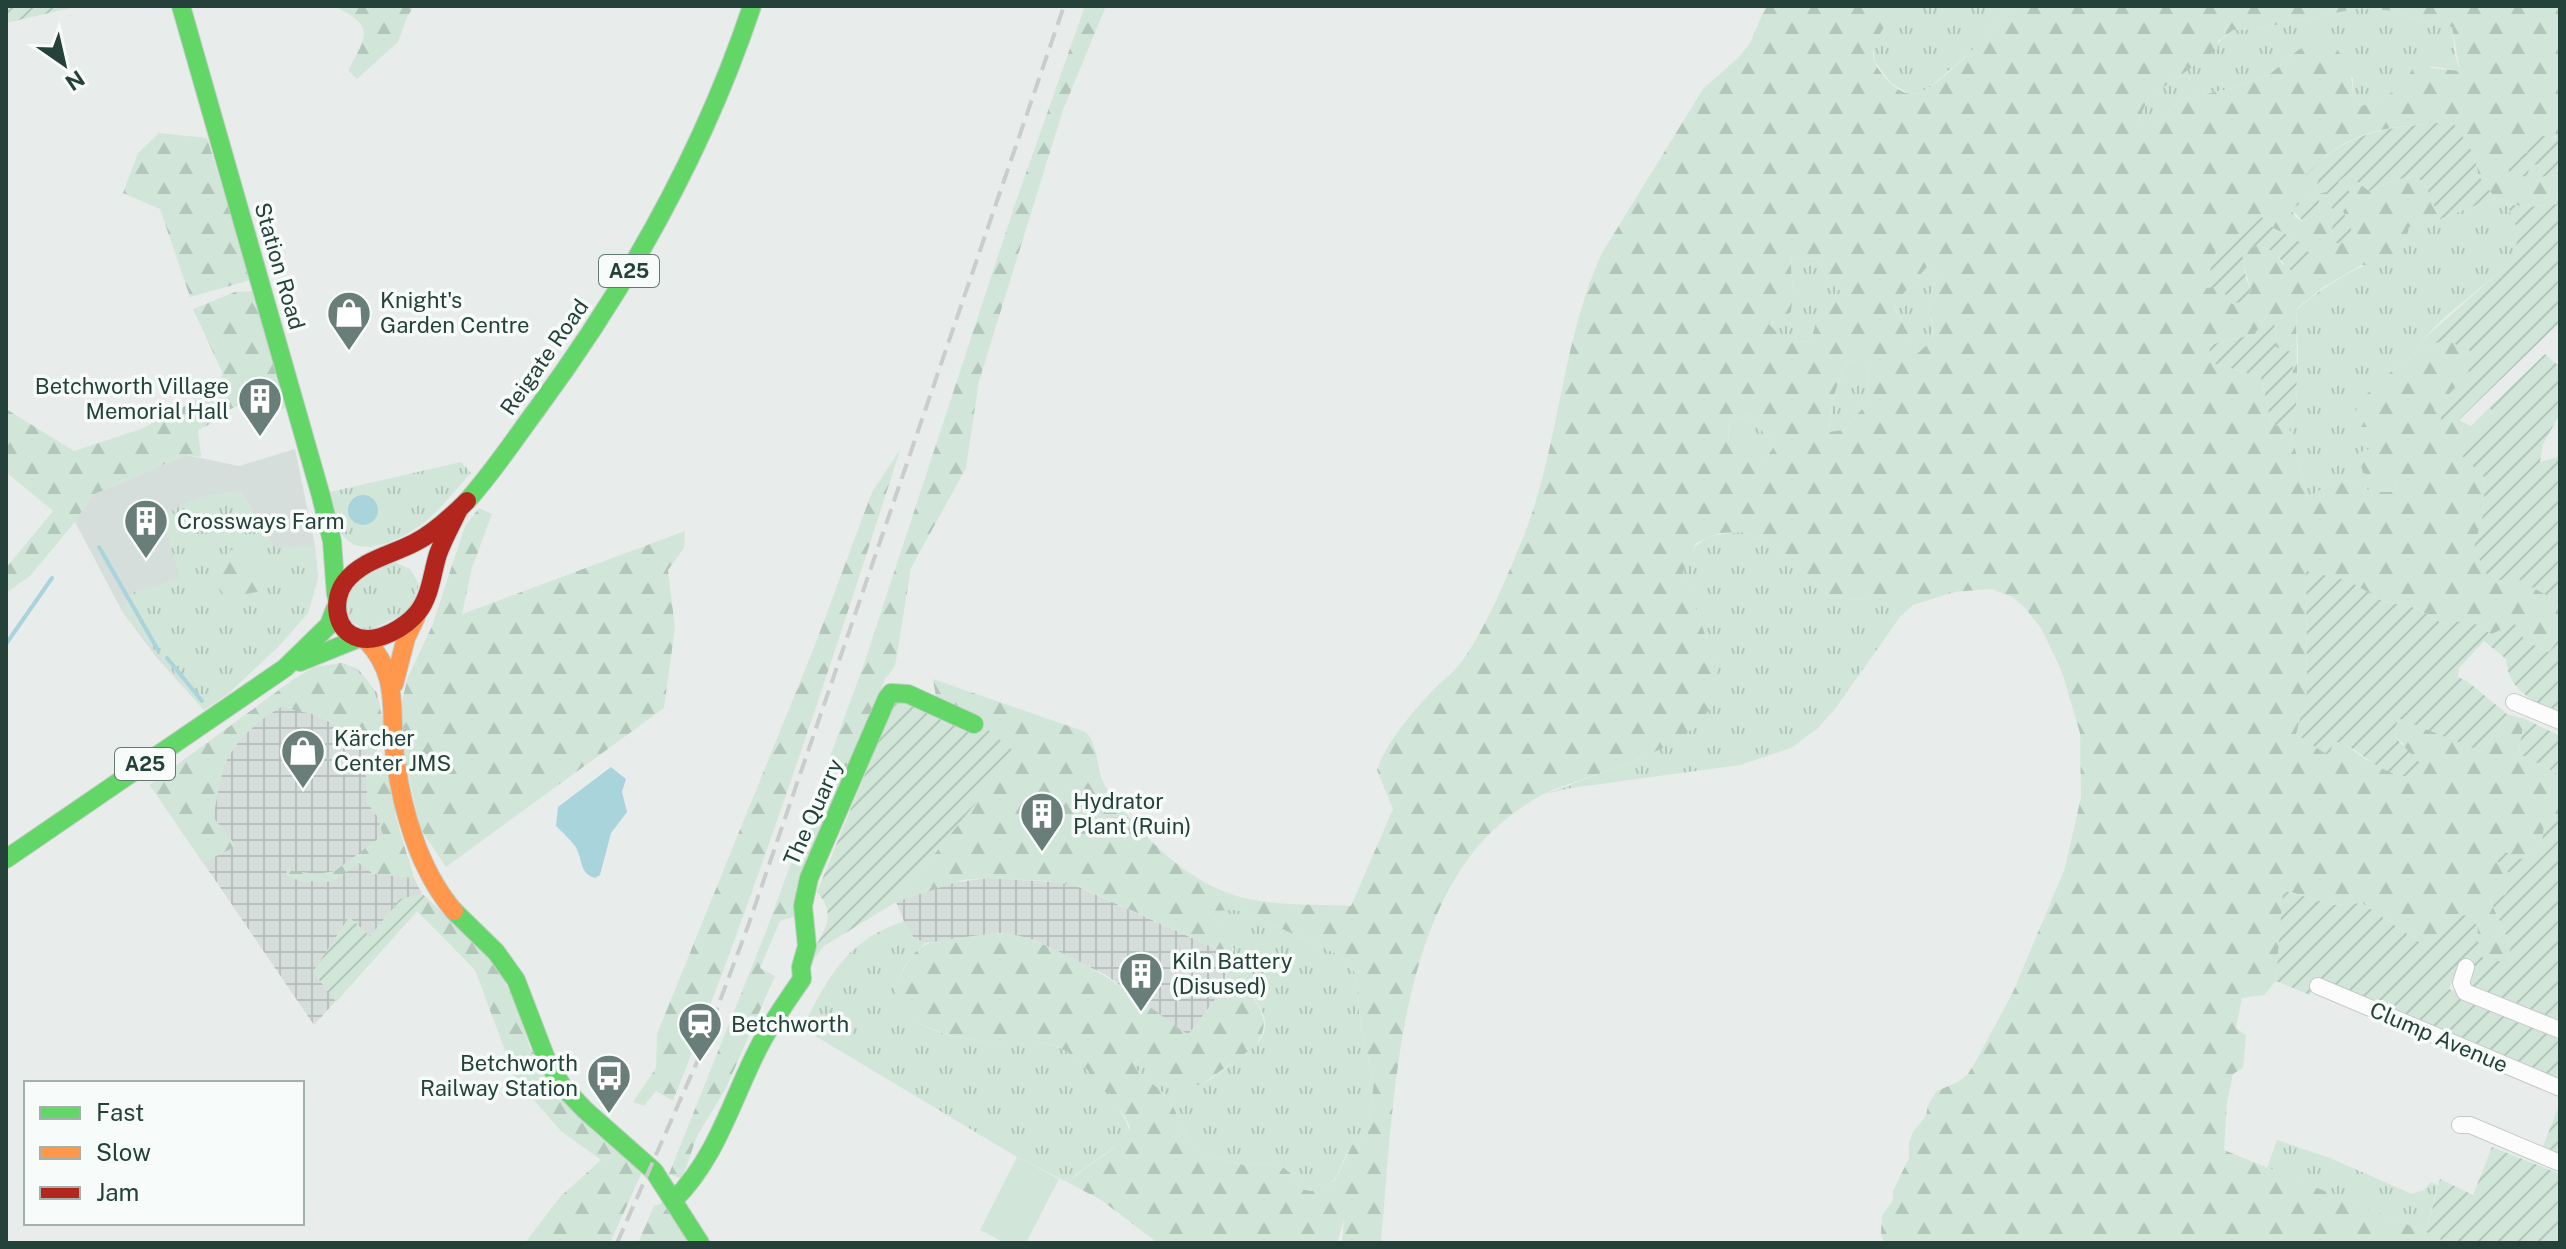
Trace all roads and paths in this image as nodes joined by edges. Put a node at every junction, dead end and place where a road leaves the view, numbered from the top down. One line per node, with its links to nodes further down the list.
1 (181, 6): 4 (main road, Station Road)
2 (752, 6): 3 (main road, Reigate Road / A25)
3 (459, 509): 5 (main road, Reigate Road / A25); 7 (main road, Reigate Road / A25)
4 (332, 541): 6 (main road); 8 (main road, Station Road)
5 (397, 551): 6 (main road); 7 (main road)
6 (371, 561): 8 (main road)
7 (429, 587): 9 (main road)
8 (336, 602): 10 (main road); 11 (main road, A25)
9 (416, 617): 10 (main road); 12 (main road)
10 (362, 640): 11 (main road, A25); 12 (main road)
11 (285, 668): 16 (main road, A25)
12 (392, 691): 23 (main road)
13 (2514, 702): 14 (street)
14 (2560, 721)
15 (974, 724): 23 (main road, The Quarry)
16 (6, 859)
17 (2466, 967): 19 (street)
18 (2318, 986): 20 (street, Clump Avenue)
19 (2560, 1030)
20 (2560, 1088)
21 (2460, 1125): 22 (street)
22 (2560, 1163)
23 (674, 1200): 24 (main road)
24 (700, 1243)

